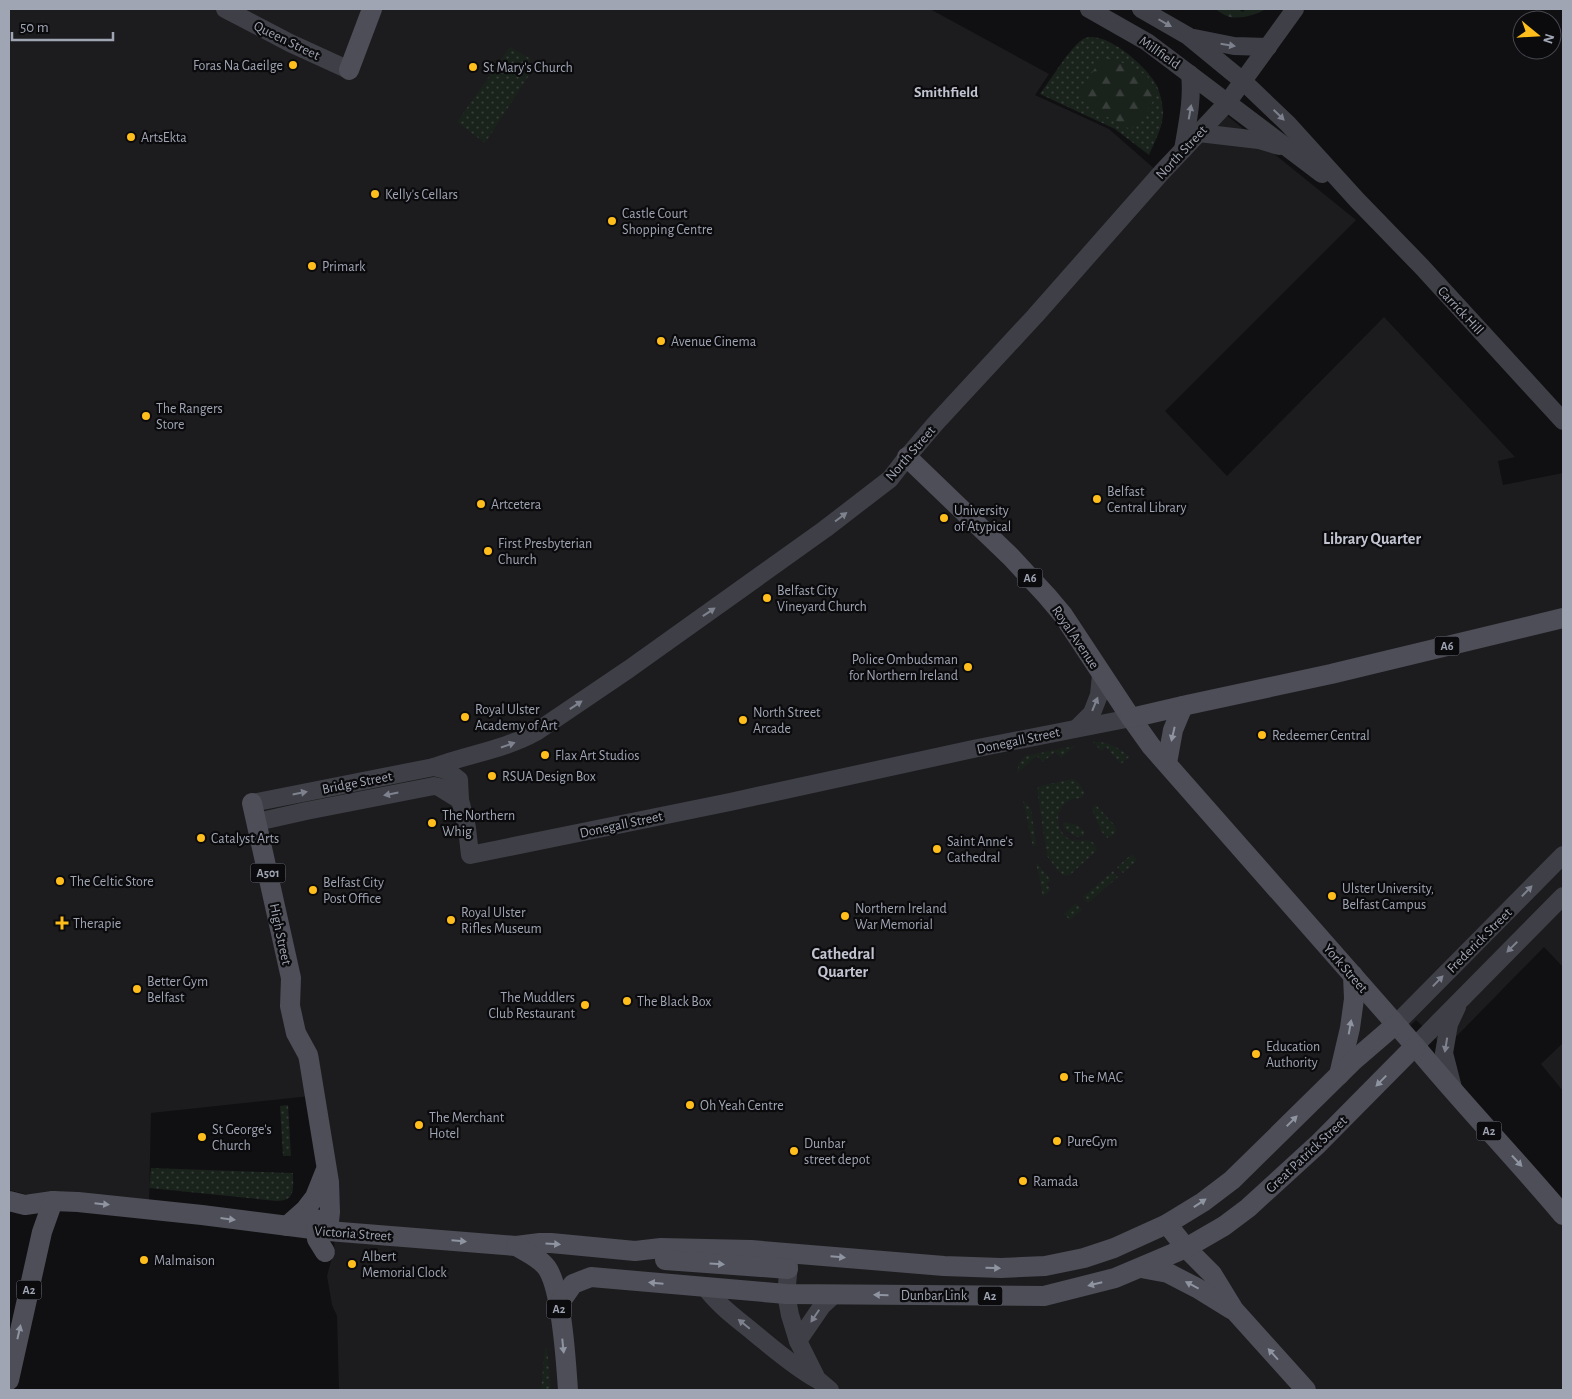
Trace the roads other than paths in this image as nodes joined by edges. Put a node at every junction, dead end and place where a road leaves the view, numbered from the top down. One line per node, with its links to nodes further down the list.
1 (225, 9): 8 (main road, Queen Street)
2 (372, 9): 8 (main road)
3 (1089, 9): 9 (main road, Millfield)
4 (1141, 9): 6 (main road, Millfield, one-way to 6)
5 (1295, 9): 7 (main road, North Street)
6 (1188, 36): 7 (main road, one-way to 7); 10 (main road, Millfield)
7 (1268, 47): 10 (main road, North Street)
8 (349, 70)
9 (1190, 74): 11 (main road, Millfield); 14 (main road, one-way to 9)
10 (1244, 82): 11 (main road, North Street); 15 (main road, Carrick Hill, one-way to 15)
11 (1227, 103): 12 (main road, North Street); 13 (main road, Carrick Hill)
12 (1199, 134): 13 (main road); 14 (main road, North Street)
13 (1289, 148): 15 (main road, Carrick Hill)
14 (1183, 150): 17 (main road, North Street)
15 (1357, 200): 16 (main road, Carrick Hill)
16 (1563, 421)
17 (907, 457): 19 (main road, Royal Avenue / A6); 23 (main road, North Street, one-way to 17)
18 (1563, 618): 20 (main road, Donegall Street / A6)
19 (1101, 675): 21 (main road, Royal Avenue / A6); 22 (main road, one-way to 19)
20 (1183, 706): 21 (main road, Donegall Street / A6); 24 (main road, one-way to 24)
21 (1131, 718): 22 (main road, Donegall Street); 24 (main road, York Street / A2)
22 (1077, 728): 26 (main road, Donegall Street)
23 (479, 754): 25 (main road, North Street); 26 (main road)
24 (1167, 763): 31 (main road, York Street / A2)
25 (434, 767): 26 (main road); 27 (main road, Bridge Street, one-way to 25)
26 (456, 791): 28 (main road, Bridge Street, one-way to 28)
27 (252, 803): 28 (main road, High Street / A501)
28 (257, 822): 37 (main road, High Street / A501)
29 (1563, 855): 33 (main road, Frederick Street, one-way to 29)
30 (1563, 896): 32 (main road, Frederick Street, one-way to 32)
31 (1353, 976): 33 (main road, York Street / A2); 35 (main road, one-way to 31)
32 (1461, 999): 34 (main road, Frederick Street); 36 (main road, one-way to 36)
33 (1395, 1025): 34 (main road, York Street / A2); 35 (main road, A2)
34 (1415, 1046): 36 (main road, York Street / A2); 41 (main road, Great Patrick Street / A2, one-way to 41)
35 (1339, 1075): 43 (main road, A2, one-way to 35)
36 (1454, 1094): 42 (main road, York Street / A2, one-way to 42)
37 (327, 1168): 38 (main road); 45 (main road, High Street / A501)
38 (315, 1196): 44 (main road); 45 (main road)
39 (9, 1201): 40 (main road, Victoria Street)
40 (53, 1201): 44 (main road, Victoria Street / A2, one-way to 44); 59 (main road, A2, one-way to 40)
41 (1248, 1208): 43 (main road); 48 (main road, Great Patrick Street / A2)
42 (1563, 1215)
43 (1167, 1224): 48 (main road); 51 (main road, Dunbar Link / A2, one-way to 43)
44 (287, 1226): 45 (main road, Victoria Street / A2)
45 (322, 1231): 46 (main road, Victoria Street / A2, one-way to 46); 50 (main road)
46 (516, 1246): 49 (main road, Victoria Street / A2, one-way to 49); 56 (main road, A2)
47 (699, 1248): 49 (main road, Victoria Street / A2); 51 (main road, Dunbar Link / A2)
48 (1186, 1248): 52 (main road, Dunbar Link / A2); 57 (main road)
49 (635, 1251): 51 (main road, one-way to 51)
50 (325, 1252)
51 (789, 1261): 54 (main road)
52 (1141, 1268): 55 (main road, Dunbar Link / A2, one-way to 55); 57 (main road, one-way to 52)
53 (705, 1287): 54 (main road, Dunbar Link / A2); 56 (main road, A2, one-way to 56); 60 (main road, one-way to 53)
54 (786, 1294): 55 (main road, Dunbar Link / A2); 58 (main road)
55 (835, 1294): 58 (main road, one-way to 58)
56 (559, 1304): 61 (main road, A2, one-way to 61)
57 (1234, 1310): 62 (main road, one-way to 57)
58 (798, 1340): 60 (main road)
59 (9, 1380)
60 (824, 1385)
61 (568, 1390)
62 (1306, 1390)

